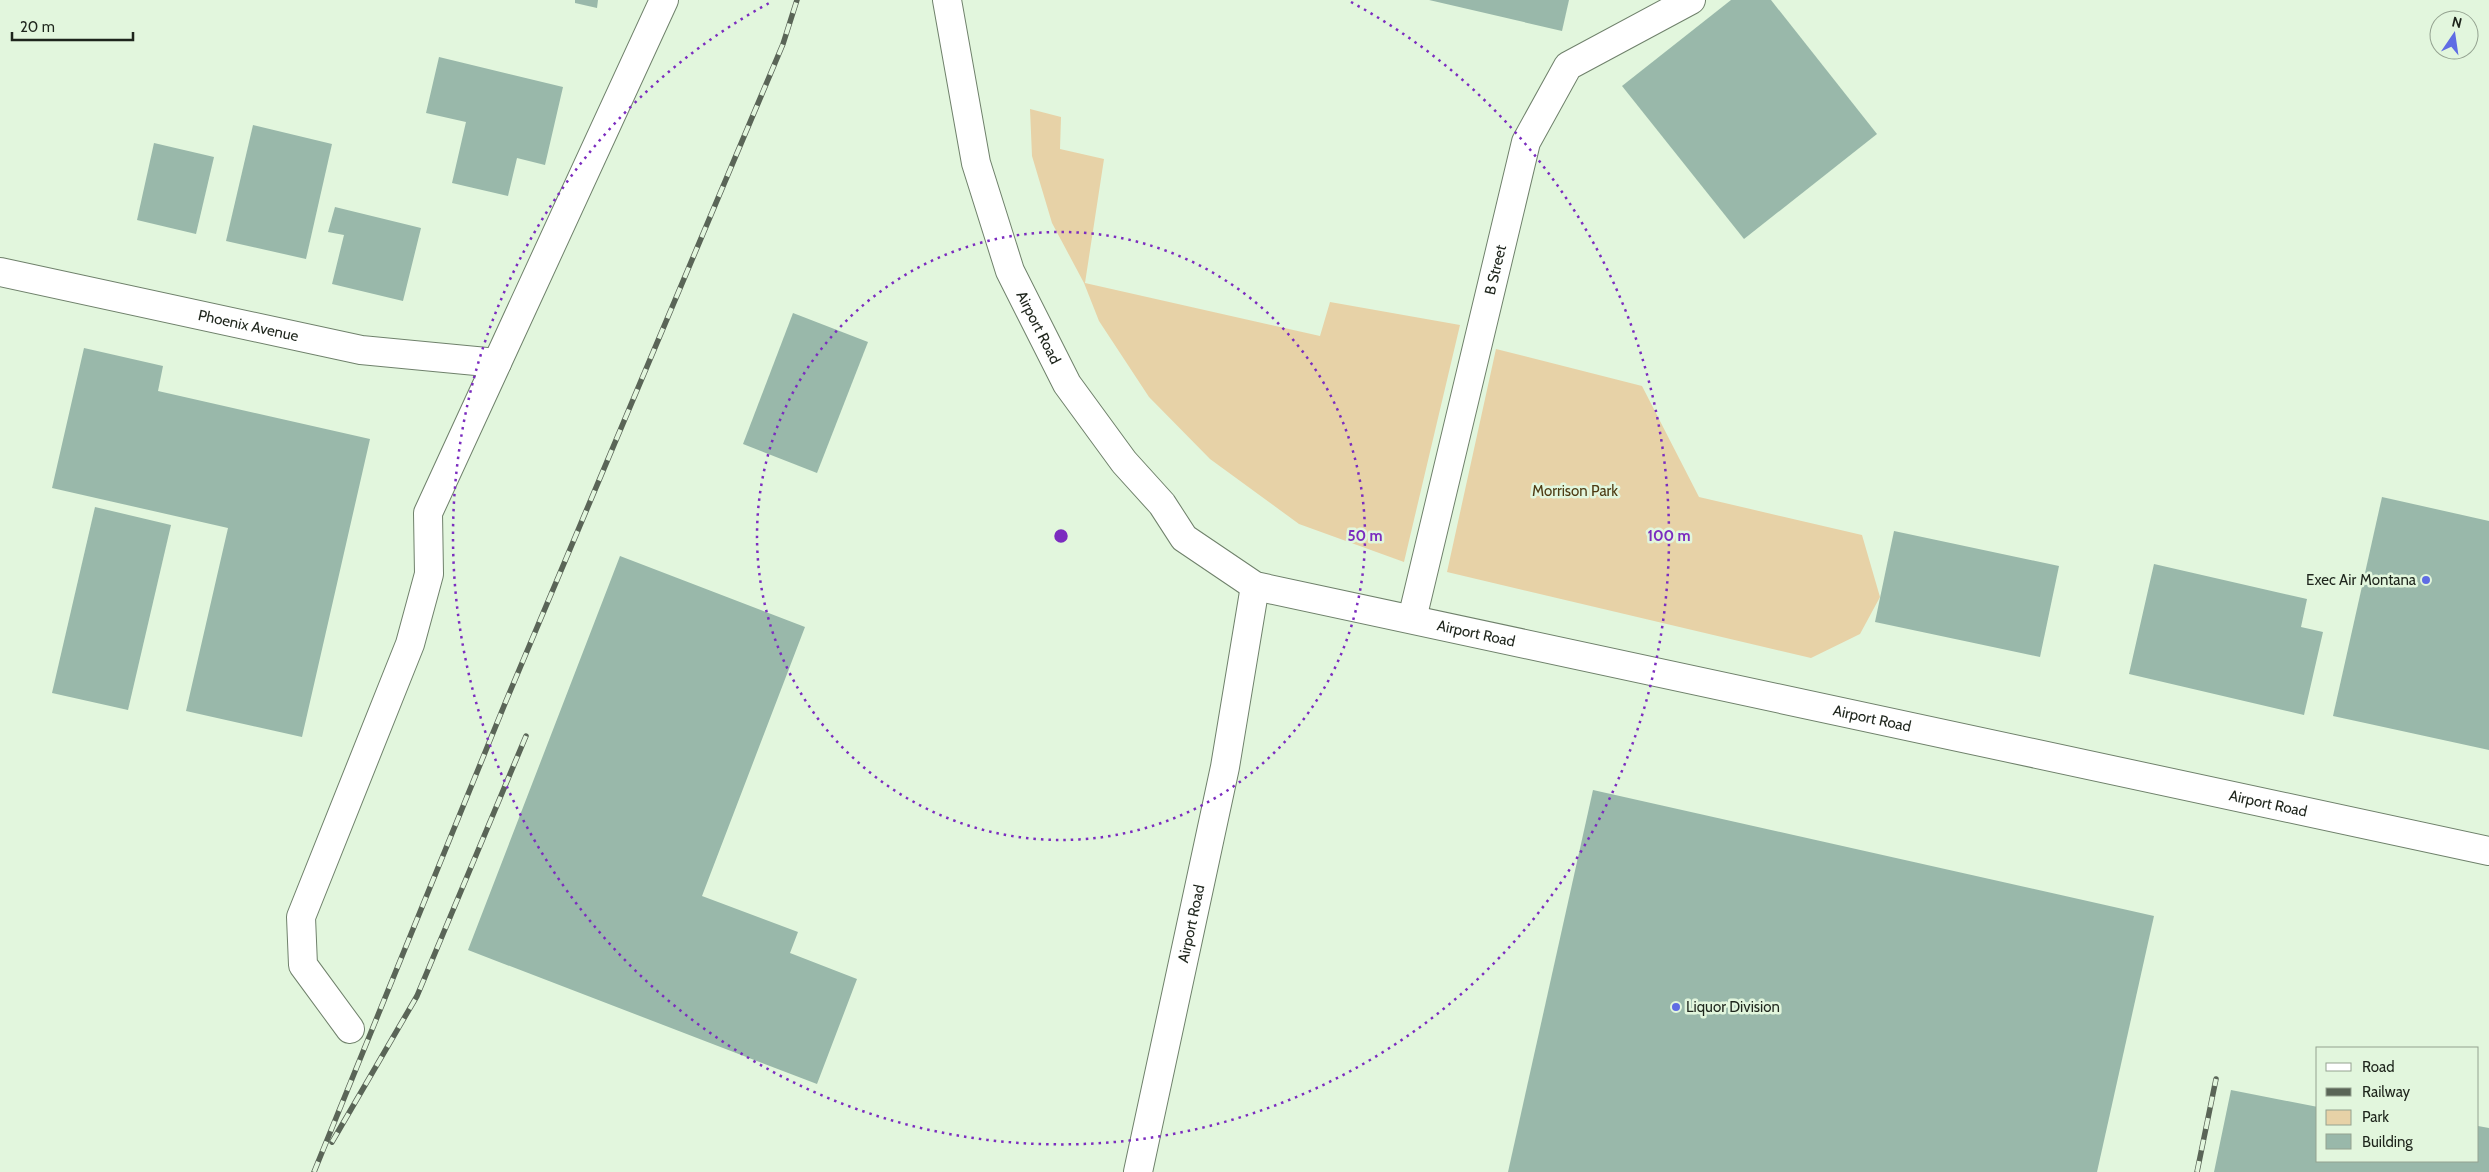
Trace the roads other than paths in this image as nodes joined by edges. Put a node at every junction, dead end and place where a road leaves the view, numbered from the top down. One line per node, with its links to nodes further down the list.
1 (664, 0): 5 (street)
2 (947, 0): 6 (street, Airport Road)
3 (1691, 0): 7 (street, B Street)
4 (0, 272): 5 (street, Phoenix Avenue)
5 (498, 363): 9 (street)
6 (1255, 586): 7 (street, Airport Road); 10 (street, Airport Road)
7 (1412, 619): 8 (street, Airport Road)
8 (2489, 851)
9 (350, 1029)
10 (1138, 1172)

